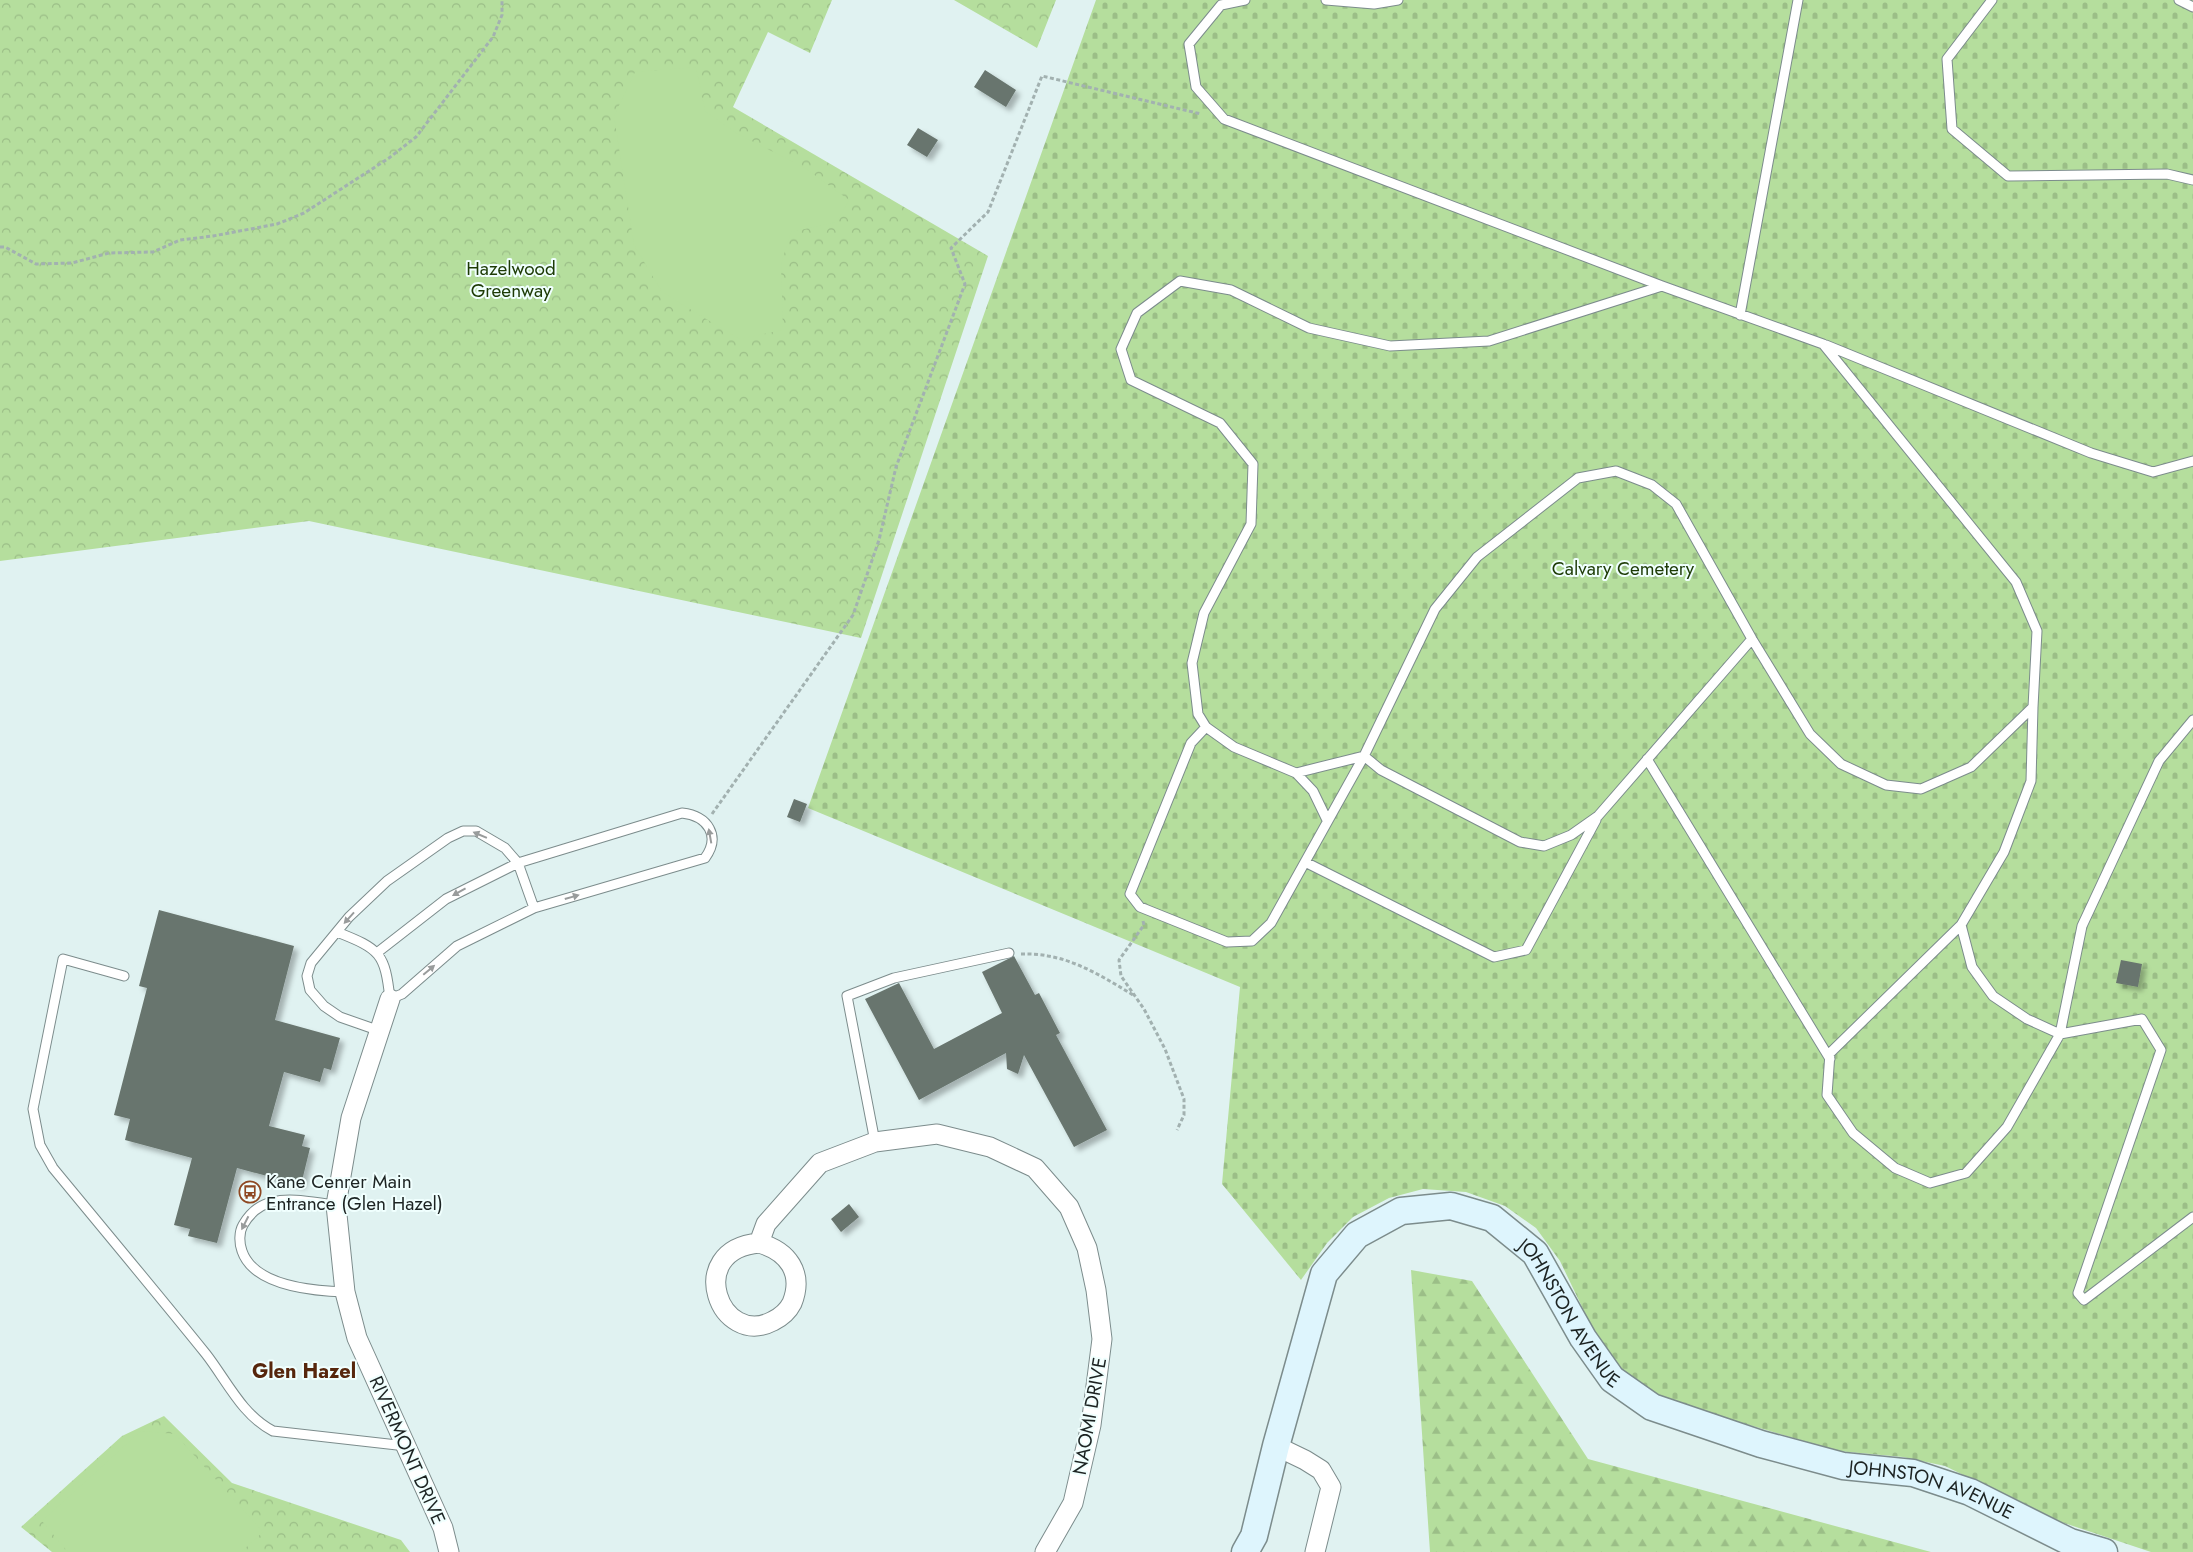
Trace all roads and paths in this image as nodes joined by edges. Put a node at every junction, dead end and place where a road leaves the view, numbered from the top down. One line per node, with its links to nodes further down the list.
1 (502, 0): 11 (path)
2 (1245, 0): 9 (lane)
3 (1326, 0): 4 (lane)
4 (1398, 0)
5 (1798, 0): 13 (lane)
6 (1992, 0): 10 (lane)
7 (2179, 0): 8 (lane)
8 (2193, 7)
9 (1224, 119): 12 (lane); 25 (path)
10 (2193, 180)
11 (0, 247)
12 (1662, 286): 13 (lane); 19 (lane)
13 (1740, 315): 14 (lane)
14 (1824, 344): 15 (lane); 17 (lane)
15 (2193, 462)
16 (1752, 639): 17 (lane); 20 (lane); 21 (lane)
17 (2033, 707): 30 (lane)
18 (2193, 720): 38 (lane)
19 (1206, 727): 22 (lane); 28 (lane)
20 (1364, 756): 22 (lane); 23 (lane); 24 (lane)
21 (1647, 760): 23 (lane); 39 (lane)
22 (1296, 773): 24 (lane)
23 (1598, 816): 26 (lane)
24 (1327, 820): 26 (lane)
25 (706, 823): 27 (lane); 29 (lane, one-way to 25)
26 (1305, 862): 28 (lane)
27 (518, 863): 29 (lane); 31 (lane, one-way to 31); 32 (lane, one-way to 32)
28 (1140, 907): 35 (path)
29 (534, 908): 36 (lane, one-way to 29)
30 (1960, 925): 38 (lane); 39 (lane)
31 (337, 932): 32 (lane); 37 (lane)
32 (378, 952): 36 (lane)
33 (1009, 953): 35 (path); 41 (lane)
34 (124, 976): 47 (lane)
35 (1135, 997): 40 (path)
36 (390, 1000): 37 (street, RIVERMONT DRIVE)
37 (380, 1031): 42 (street, RIVERMONT DRIVE)
38 (2060, 1034): 39 (lane); 43 (lane)
39 (1830, 1059)
40 (1177, 1130)
41 (875, 1142): 44 (street, NAOMI DRIVE); 49 (street, NAOMI DRIVE)
42 (336, 1205): 45 (street, RIVERMONT DRIVE); 45 (lane, one-way to 45)
43 (2193, 1218)
44 (758, 1244): 44 (street)
45 (345, 1292): 47 (street, RIVERMONT DRIVE)
46 (1276, 1446): 50 (street, JOHNSTON AVENUE); 51 (street); 52 (street, JOHNSTON AVENUE)
47 (407, 1447): 48 (street, RIVERMONT DRIVE)
48 (449, 1552)
49 (1045, 1552)
50 (1245, 1552)
51 (1315, 1552)
52 (2104, 1552)

